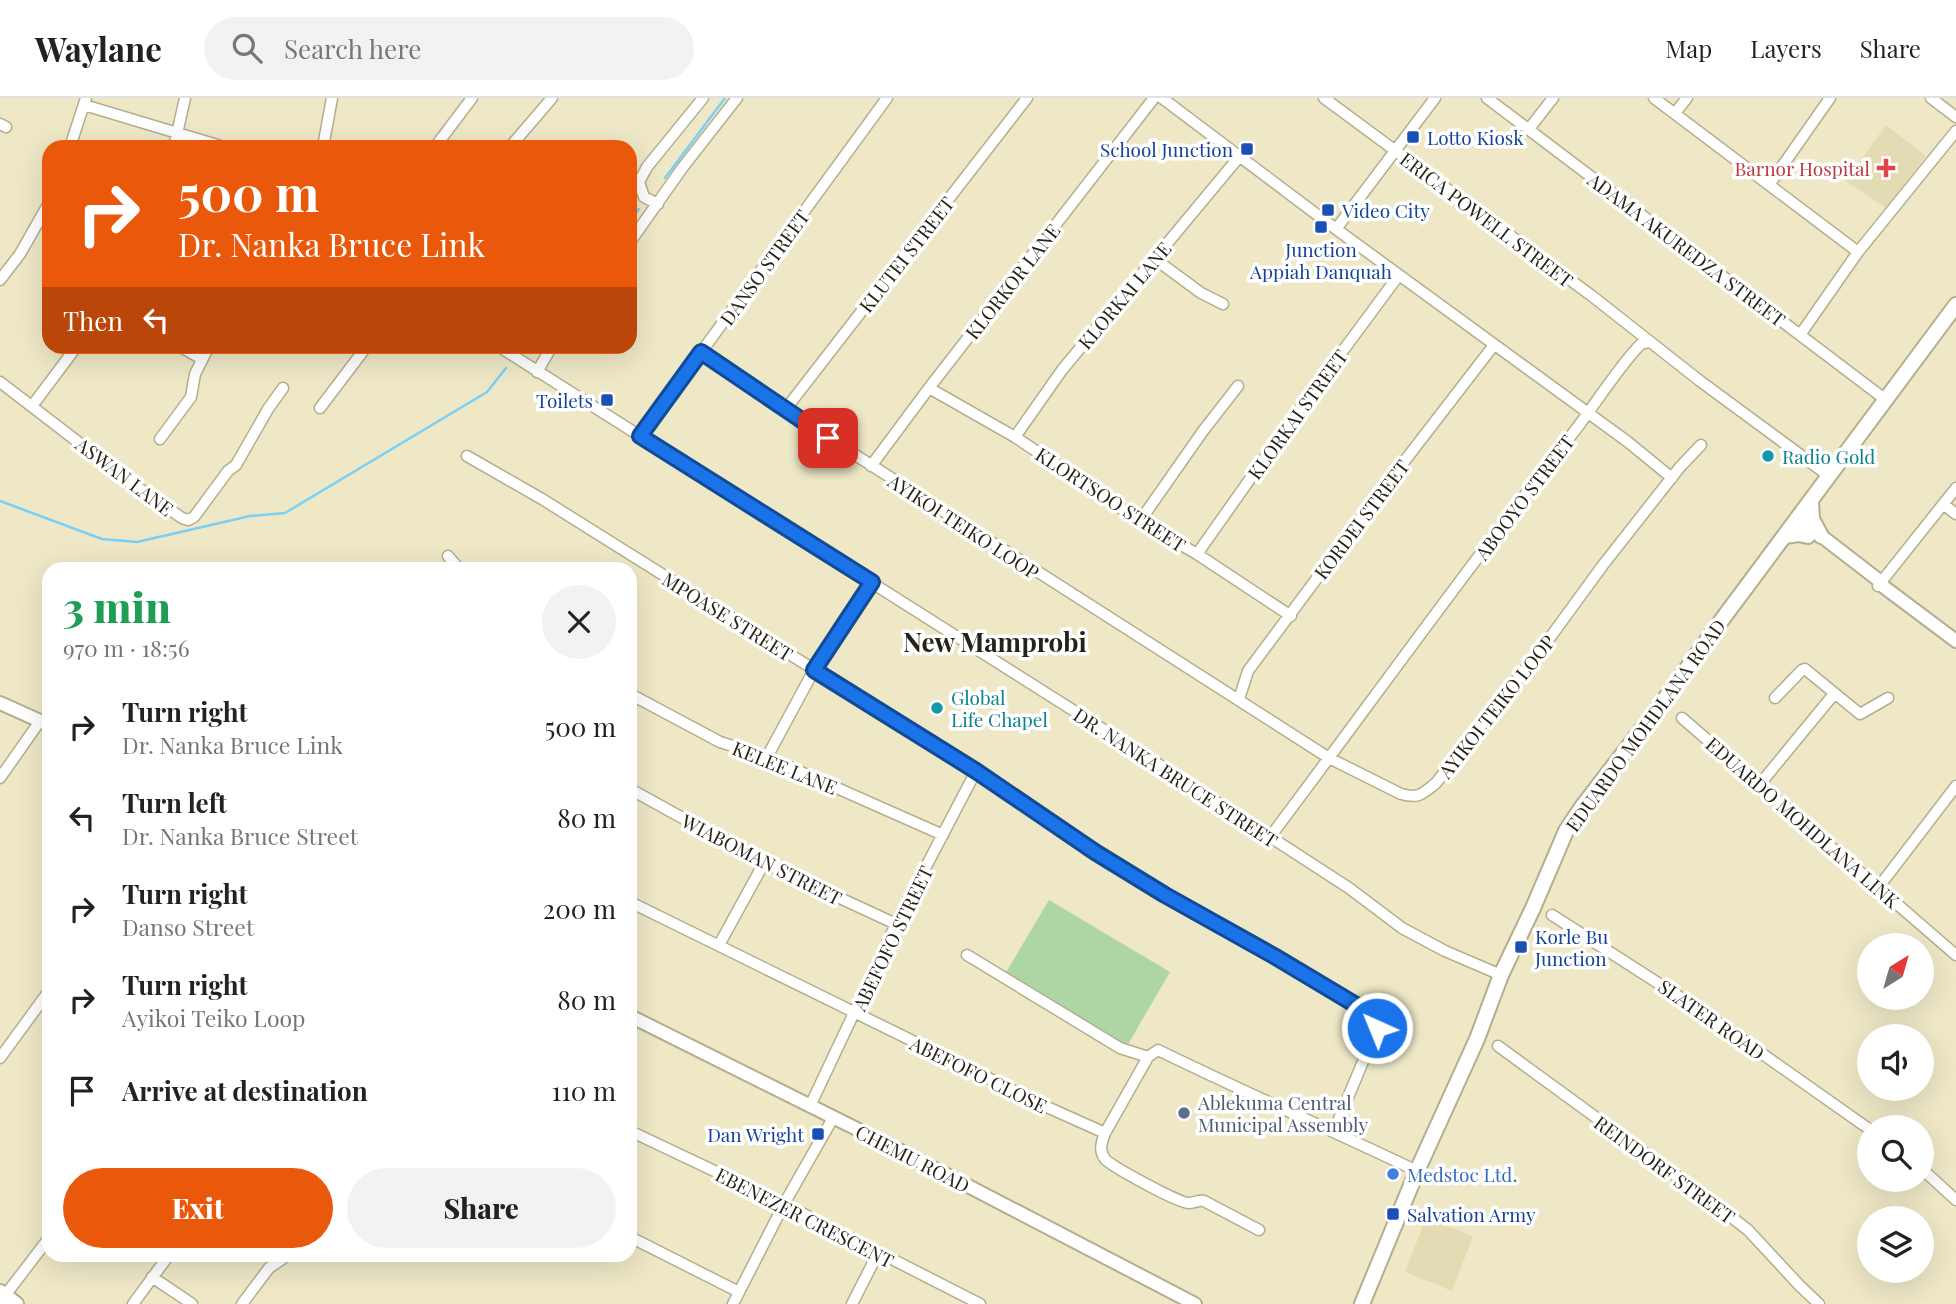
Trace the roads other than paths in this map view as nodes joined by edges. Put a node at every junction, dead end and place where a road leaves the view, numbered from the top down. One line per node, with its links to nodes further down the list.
1 (185, 98): 24 (street)
2 (332, 98): 28 (street)
3 (472, 98): 29 (street)
4 (552, 98): 30 (street)
5 (703, 98): 34 (street)
6 (737, 98): 34 (street)
7 (887, 98): 47 (street, DANSO STREET)
8 (1027, 98): 63 (street, KLUTEI STREET)
9 (1154, 98): 59 (street, KLORKOR LANE)
10 (1162, 98): 32 (street)
11 (1324, 98): 31 (street, ERICA POWELL STREET)
12 (1435, 98): 31 (street)
13 (1487, 98): 22 (street, ADAMA AKUREDZA STREET)
14 (1552, 98): 22 (street)
15 (1654, 98): 20 (street)
16 (1687, 98): 20 (street)
17 (1830, 98): 33 (street)
18 (1931, 98): 21 (street)
19 (85, 102): 24 (street); 25 (street)
20 (1675, 114): 33 (street)
21 (1956, 117)
22 (1529, 129): 44 (street, ADAMA AKUREDZA STREET)
23 (1956, 131): 38 (street)
24 (177, 132): 26 (street); 27 (street)
25 (72, 140)
26 (175, 140)
27 (202, 140)
28 (324, 140)
29 (440, 140)
30 (516, 140)
31 (1395, 150): 36 (street); 45 (street, ERICA POWELL STREET)
32 (1239, 157): 36 (street); 39 (street, KLORKAI LANE)
33 (1769, 185): 38 (street)
34 (657, 204): 37 (street)
35 (42, 215): 41 (street)
36 (1336, 229): 40 (street)
37 (637, 232)
38 (1858, 252): 44 (street)
39 (1155, 259): 42 (street); 66 (street, KLORKAI LANE)
40 (1399, 275): 46 (street); 80 (street, KLORKAI STREET)
41 (0, 280)
42 (1223, 304)
43 (1956, 306): 60 (main road, EDUARDO MOHDLANA ROAD)
44 (1800, 335): 60 (street, ADAMA AKUREDZA STREET)
45 (1649, 342): 64 (street, ABOOYO STREET); 71 (street)
46 (1494, 345): 64 (street); 85 (street, KORDEI STREET)
47 (701, 352): 63 (street, AYIKOI TEIKO LOOP); 65 (street, DANSO STREET)
48 (71, 354): 61 (street)
49 (193, 354): 54 (street)
50 (205, 354): 54 (street)
51 (361, 354): 62 (street)
52 (510, 354): 55 (street, DR. NANKA BRUCE STREET)
53 (547, 354): 55 (street)
54 (202, 359): 67 (street)
55 (537, 372): 65 (street, DR. NANKA BRUCE STREET)
56 (0, 382): 61 (street, ASWAN LANE)
57 (1238, 386): 77 (street)
58 (283, 388): 61 (street, ASWAN LANE)
59 (929, 388): 66 (street, KLORTSOO STREET); 70 (street, KLORKOR LANE)
60 (1886, 400): 71 (main road, EDUARDO MOHDLANA ROAD)
61 (32, 406)
62 (320, 408)
63 (785, 410): 70 (street, AYIKOI TEIKO LOOP)
64 (1588, 413): 72 (street); 98 (street, ABOOYO STREET)
65 (640, 436): 83 (street, DR. NANKA BRUCE STREET)
66 (1015, 437): 77 (street, KLORTSOO STREET)
67 (160, 439)
68 (1701, 445): 72 (street, AYIKOI TEIKO LOOP)
69 (467, 456): 87 (street, MPOASE STREET)
70 (871, 466): 92 (street, AYIKOI TEIKO LOOP)
71 (1829, 476): 74 (main road, EDUARDO MOHDLANA ROAD)
72 (1672, 478): 98 (street, AYIKOI TEIKO LOOP)
73 (1956, 488): 75 (street)
74 (1811, 500): 78 (main road, EDUARDO MOHDLANA ROAD); 79 (main road)
75 (1943, 504): 76 (street); 84 (street)
76 (1956, 514)
77 (1140, 522): 80 (street, KLORTSOO STREET)
78 (1792, 526): 79 (street); 79 (main road); 114 (main road, EDUARDO MOHDLANA ROAD)
79 (1815, 536): 84 (street)
80 (1196, 554): 85 (street, KLORTSOO STREET)
81 (448, 555): 82 (street)
82 (454, 562)
83 (872, 582): 87 (street); 105 (street, DR. NANKA BRUCE STREET)
84 (1881, 585): 86 (street)
85 (1291, 616): 92 (street, KORDEI STREET)
86 (1956, 641)
87 (814, 670): 97 (street); 99 (street, MPOASE STREET)
88 (1834, 694): 90 (street); 91 (street); 101 (street)
89 (637, 698): 97 (street, KELEE LANE)
90 (1774, 698)
91 (1888, 698)
92 (1239, 699): 98 (street, AYIKOI TEIKO LOOP)
93 (0, 703): 95 (street)
94 (1682, 718): 101 (street, EDUARDO MOHDLANA LINK)
95 (42, 722)
96 (42, 726): 100 (street)
97 (767, 757): 104 (street, KELEE LANE)
98 (1329, 758): 105 (street, ABOOYO STREET)
99 (976, 771): 104 (street, ABEFOFO STREET); 124 (street, MPOASE STREET)
100 (0, 778)
101 (1760, 784): 107 (street, EDUARDO MOHDLANA LINK)
102 (1956, 786): 107 (street)
103 (637, 793): 106 (street, WIABOMAN STREET)
104 (943, 835): 110 (street, ABEFOFO STREET)
105 (1270, 837): 114 (street, DR. NANKA BRUCE STREET)
106 (765, 863): 110 (street, WIABOMAN STREET); 111 (street)
107 (1878, 888): 113 (street, EDUARDO MOHDLANA LINK)
108 (637, 905): 111 (street, ABEFOFO CLOSE)
109 (1552, 915): 123 (street, SLATER ROAD)
110 (896, 924): 116 (street, ABEFOFO STREET)
111 (719, 945): 116 (street, ABEFOFO CLOSE)
112 (967, 955): 119 (street)
113 (1956, 955)
114 (1502, 975): 127 (main road, EDUARDO MOHDLANA ROAD)
115 (42, 1001): 120 (street)
116 (855, 1013): 121 (street, ABEFOFO STREET); 125 (street, ABEFOFO CLOSE)
117 (637, 1020): 121 (street, CHEMU ROAD)
118 (1499, 1046): 148 (street, REINDORF STREET)
119 (1148, 1057): 124 (street); 125 (street)
120 (0, 1058)
121 (810, 1106): 122 (street, CHEMU ROAD)
122 (833, 1118): 130 (street); 146 (street, CHEMU ROAD)
123 (1857, 1121)
124 (1334, 1131): 127 (street)
125 (1105, 1133): 131 (street)
126 (637, 1134): 130 (street, EBENEZER CRESCENT)
127 (1418, 1171): 147 (main road, EDUARDO MOHDLANA ROAD)
128 (1934, 1180): 129 (street)
129 (1956, 1200)
130 (784, 1204): 134 (street, EBENEZER CRESCENT); 138 (street)
131 (1259, 1230)
132 (637, 1241): 138 (street)
133 (42, 1248): 139 (street)
134 (878, 1253): 144 (street); 145 (street, EBENEZER CRESCENT)
135 (164, 1262): 137 (street)
136 (278, 1262): 142 (street)
137 (152, 1277): 140 (street); 141 (street)
138 (739, 1292): 143 (street)
139 (5, 1299)
140 (133, 1304)
141 (192, 1304)
142 (242, 1304)
143 (733, 1304)
144 (852, 1304)
145 (980, 1304)
146 (1195, 1304)
147 (1362, 1304)
148 (1819, 1304)

